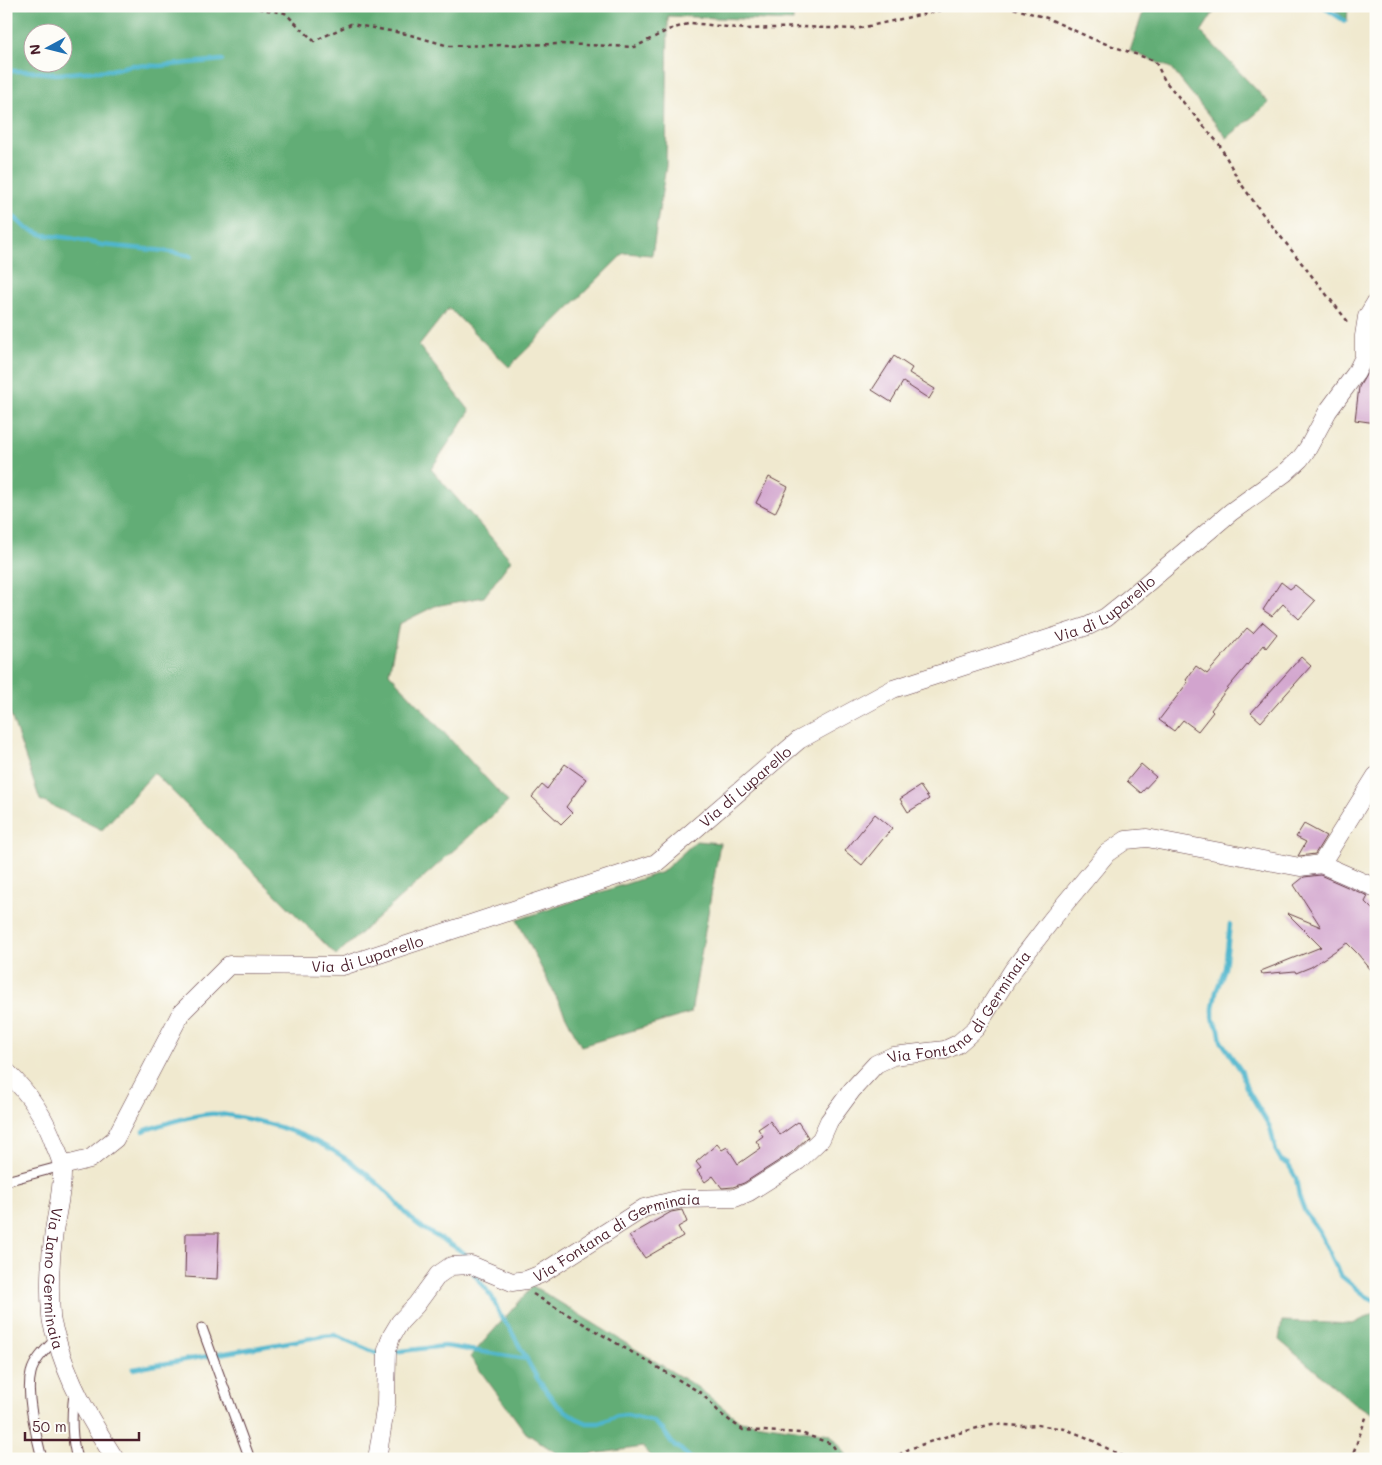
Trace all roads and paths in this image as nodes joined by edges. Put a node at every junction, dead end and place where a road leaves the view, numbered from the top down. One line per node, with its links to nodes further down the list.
1 (243, 6): 2 (path)
2 (960, 6)
3 (1006, 6): 5 (path)
4 (1376, 302): 6 (street, Via di Luparello)
5 (1352, 331)
6 (1370, 360): 11 (street, Via di Luparello)
7 (1376, 776): 8 (street)
8 (1321, 864): 9 (street); 13 (street, Via Fontana di Germinaia)
9 (1376, 888)
10 (6, 1071): 11 (street, Via Iano Germinaia)
11 (62, 1166): 12 (lane); 15 (street, Via Iano Germinaia)
12 (6, 1182)
13 (512, 1282): 22 (street, Via Fontana di Germinaia); 23 (path)
14 (202, 1328): 21 (lane)
15 (56, 1338): 16 (street, Via Iano Germinaia); 18 (lane)
16 (75, 1391): 19 (lane); 20 (street, Via Iano Germinaia)
17 (1367, 1415): 28 (path)
18 (42, 1459)
19 (77, 1459)
20 (116, 1459)
21 (250, 1459)
22 (378, 1459)
23 (841, 1459)
24 (892, 1459): 25 (path)
25 (1128, 1459)
26 (1178, 1459): 27 (path)
27 (1196, 1459)
28 (1350, 1459)

